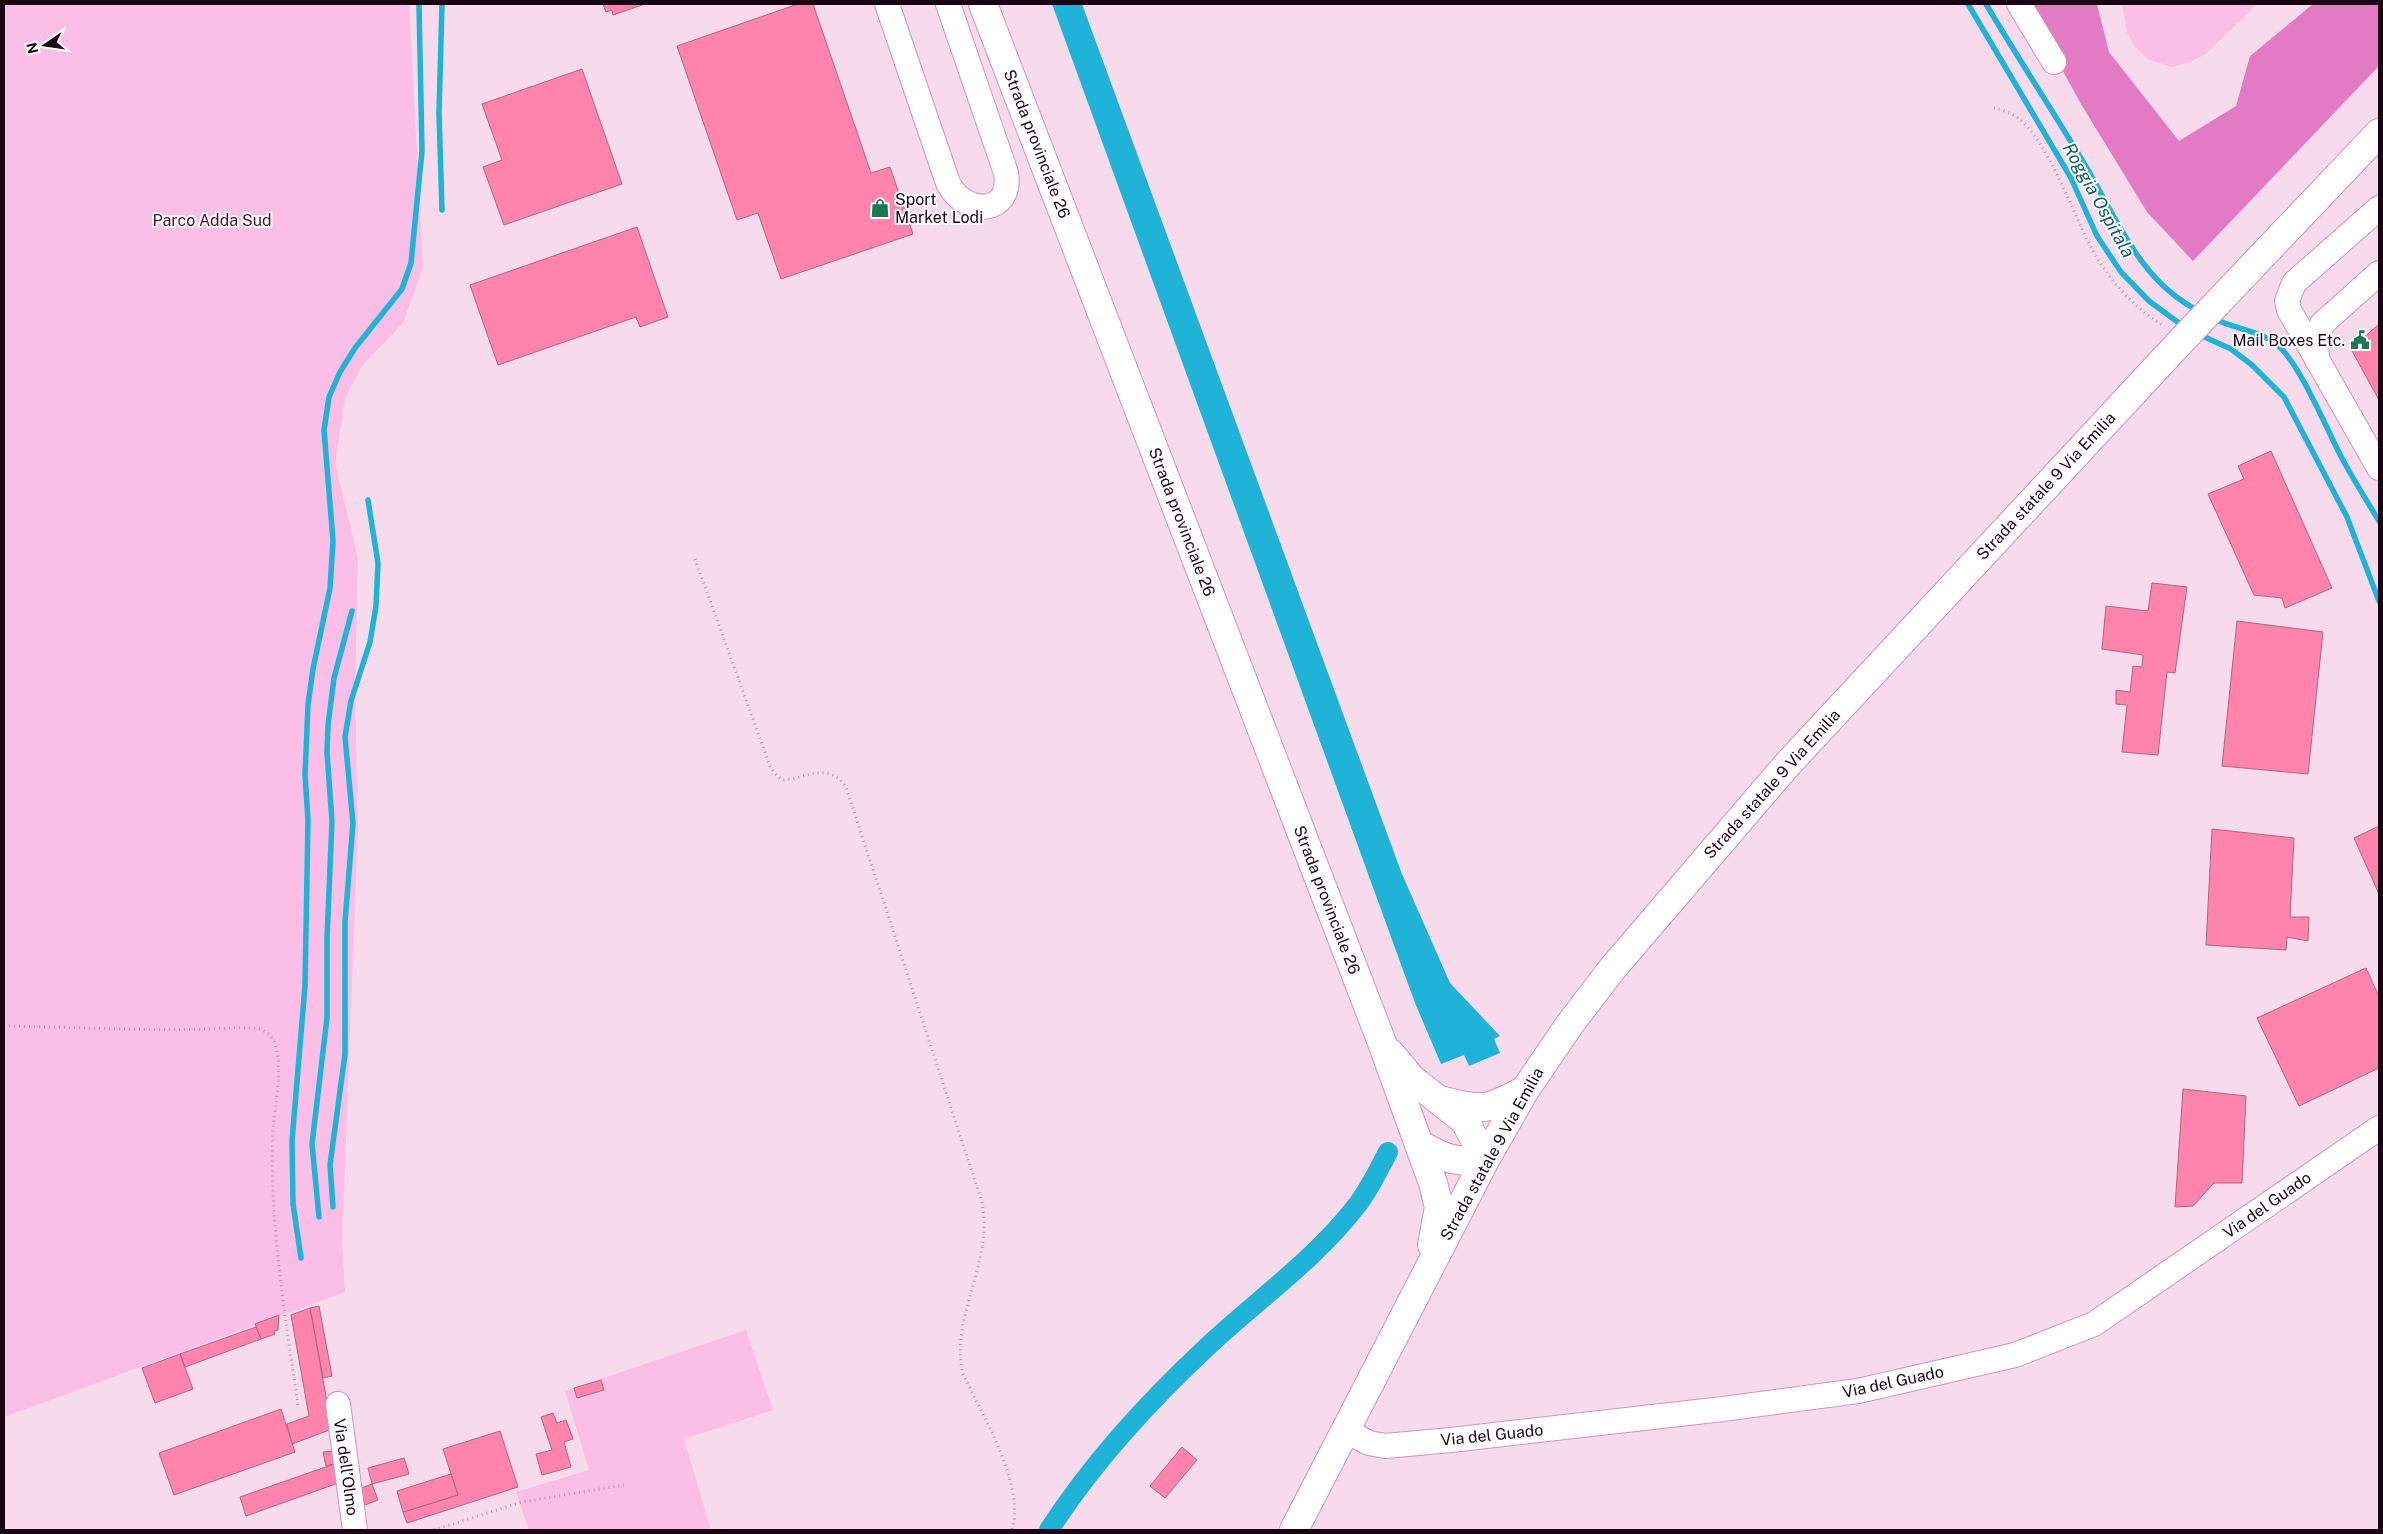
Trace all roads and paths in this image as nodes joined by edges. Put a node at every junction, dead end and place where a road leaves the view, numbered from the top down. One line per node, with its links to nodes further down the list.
1 (887, 4): 2 (street)
2 (948, 4)
3 (983, 4): 17 (main road, Strada provinciale 26)
4 (2019, 4): 5 (street)
5 (2054, 62)
6 (1994, 108): 12 (path)
7 (2379, 133): 12 (main road, Strada statale 9 Via Emilia)
8 (2379, 208): 10 (street)
9 (2379, 273): 11 (street)
10 (2294, 283): 11 (street); 13 (street)
11 (2328, 316): 13 (street)
12 (2186, 336): 18 (main road, Strada statale 9 Via Emilia)
13 (2317, 360): 14 (street)
14 (2379, 468)
15 (695, 558): 30 (path)
16 (4, 1026): 25 (path)
17 (1380, 1040): 19 (main road, Strada provinciale 26); 21 (main road, Strada provinciale 26)
18 (1525, 1090): 19 (main road, Strada provinciale 26); 22 (main road, Strada statale 9 Via Emilia)
19 (1436, 1099): 22 (main road, Strada provinciale 26)
20 (2379, 1128): 26 (street, Via del Guado)
21 (1421, 1145): 22 (main road); 23 (main road, Strada provinciale 26)
22 (1485, 1160): 23 (main road, Strada statale 9 Via Emilia)
23 (1417, 1292): 26 (main road, Strada statale 9 Via Emilia)
24 (338, 1404): 28 (street, Via dell’Olmo)
25 (298, 1405)
26 (1345, 1430): 31 (main road, Strada statale 9 Via Emilia)
27 (624, 1484): 29 (path)
28 (355, 1530)
29 (434, 1530)
30 (1012, 1530)
31 (1294, 1530)

